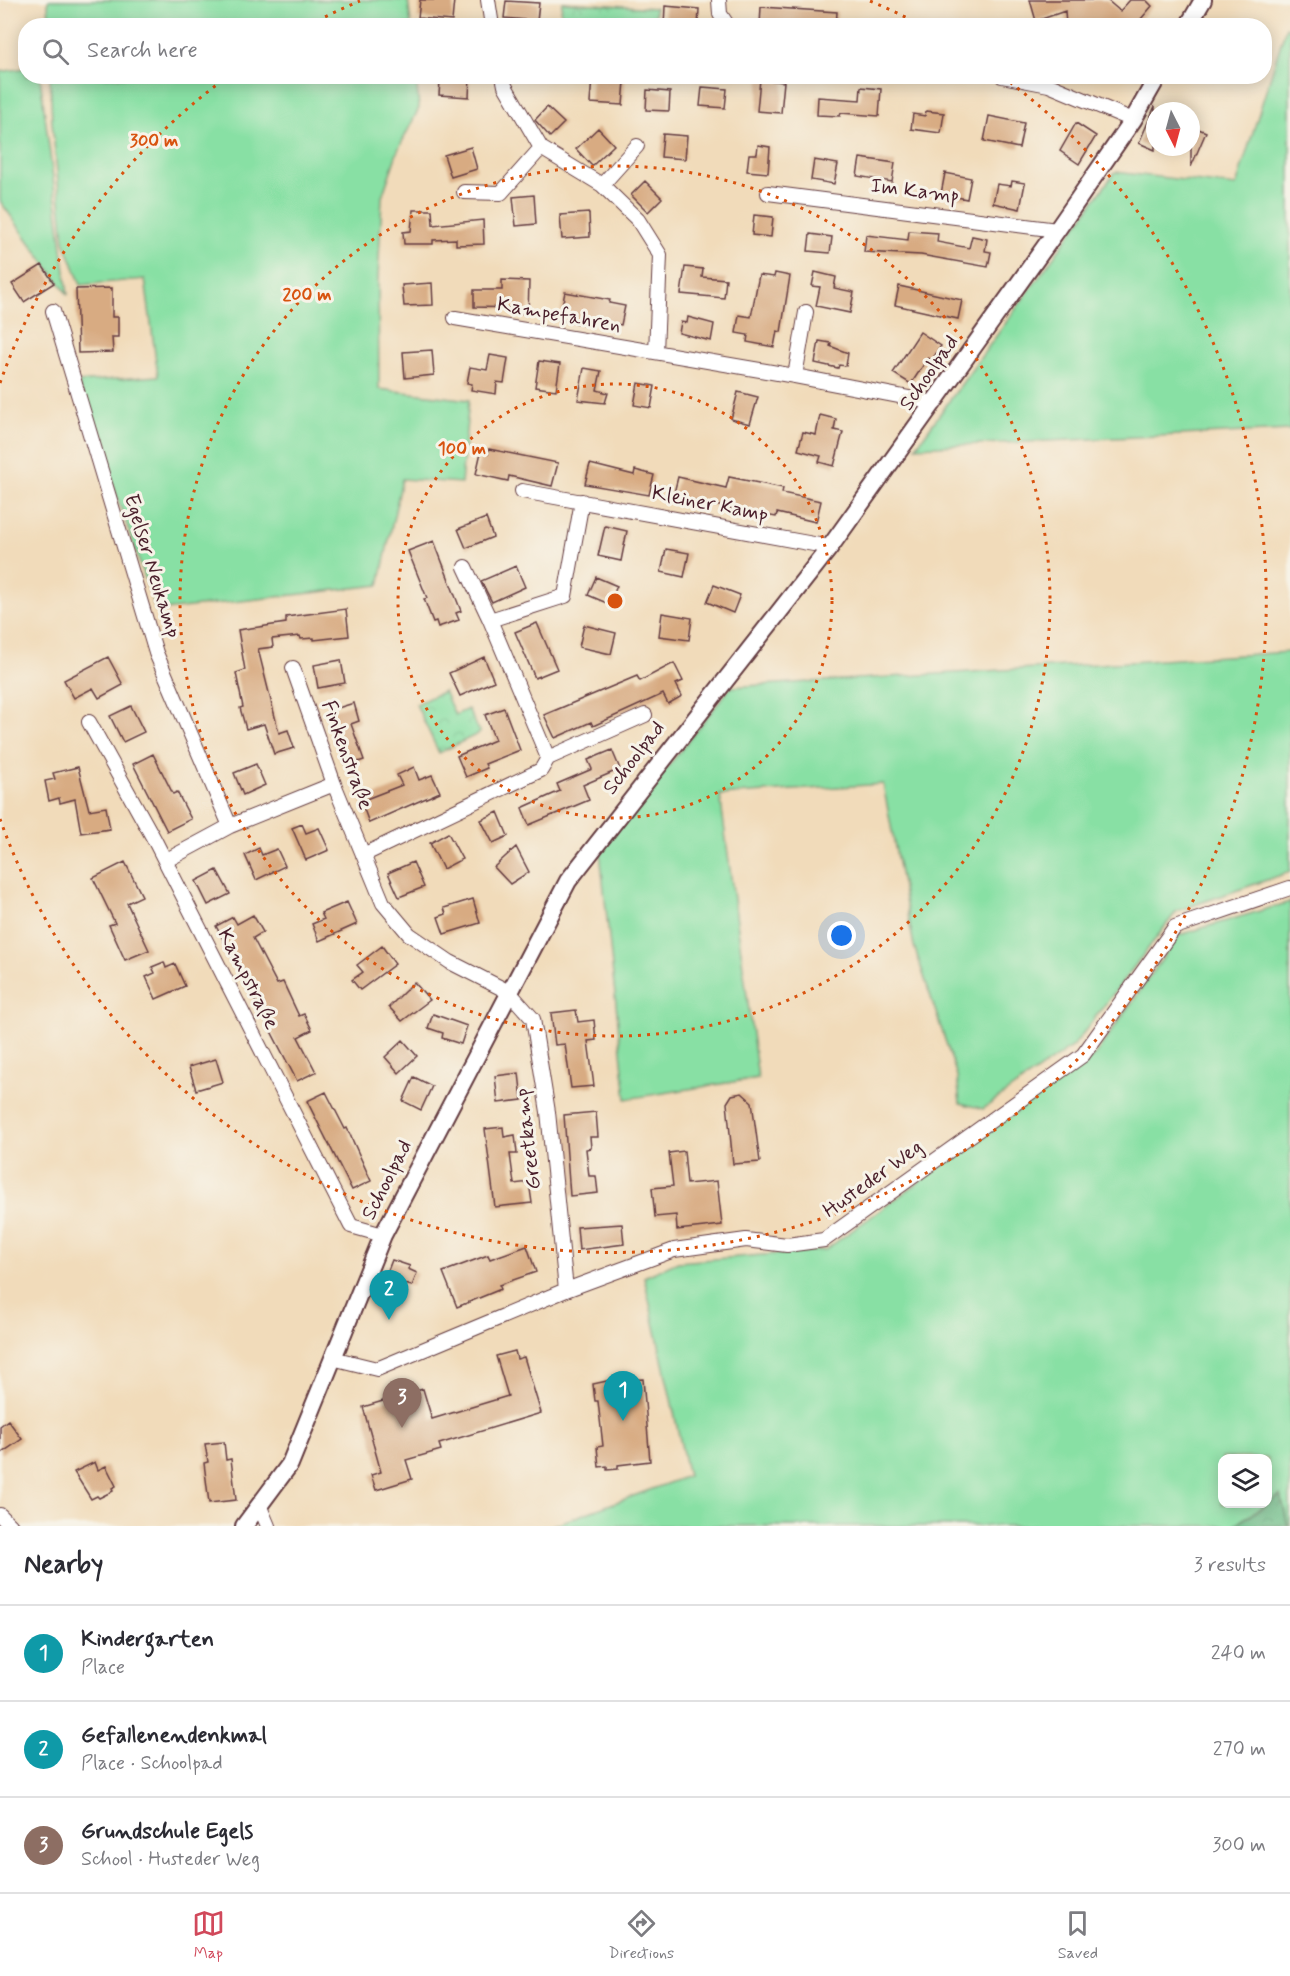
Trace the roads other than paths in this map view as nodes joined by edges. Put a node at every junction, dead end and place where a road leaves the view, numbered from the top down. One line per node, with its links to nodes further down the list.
1 (488, 0): 4 (street)
2 (719, 0): 5 (street)
3 (1203, 0): 6 (street)
4 (491, 18)
5 (723, 18)
6 (1193, 18)
7 (505, 84): 12 (street)
8 (1044, 84): 10 (street)
9 (1153, 84): 10 (street, Schoolpad)
10 (1133, 120): 16 (street, Schoolpad)
11 (637, 146): 13 (street)
12 (541, 148): 13 (street); 14 (street)
13 (602, 185): 20 (street)
14 (464, 192)
15 (768, 193): 16 (street, Im Kamp)
16 (1057, 230): 22 (street, Schoolpad)
17 (53, 311): 33 (street, Egelser Neukamp)
18 (806, 312): 21 (street)
19 (455, 318): 20 (street, Kampefahren)
20 (656, 352): 21 (street, Kampefahren)
21 (795, 376): 22 (street, Kampefahren)
22 (935, 403): 25 (street, Schoolpad)
23 (522, 491): 24 (street, Kleiner Kamp)
24 (582, 501): 25 (street, Kleiner Kamp); 27 (street)
25 (830, 547): 37 (street, Schoolpad)
26 (465, 567): 27 (street)
27 (490, 620): 31 (street)
28 (293, 668): 32 (street, Finkenstraße)
29 (645, 715): 31 (street)
30 (89, 722): 35 (street, Kampstraße)
31 (545, 764): 34 (street)
32 (334, 784): 33 (street); 34 (street, Finkenstraße)
33 (230, 826): 35 (street)
34 (363, 855): 37 (street, Finkenstraße)
35 (165, 861): 38 (street, Kampstraße)
36 (1290, 888): 39 (street, Husteder Weg)
37 (509, 992): 38 (street, Schoolpad); 39 (street, Greetkamp)
38 (383, 1235): 40 (street, Schoolpad)
39 (566, 1290): 40 (street, Husteder Weg)
40 (332, 1358): 41 (street, Schoolpad)
41 (260, 1508): 44 (street, Schoolpad); 45 (street)
42 (0, 1515): 43 (street)
43 (11, 1526)
44 (244, 1526)
45 (268, 1526)

